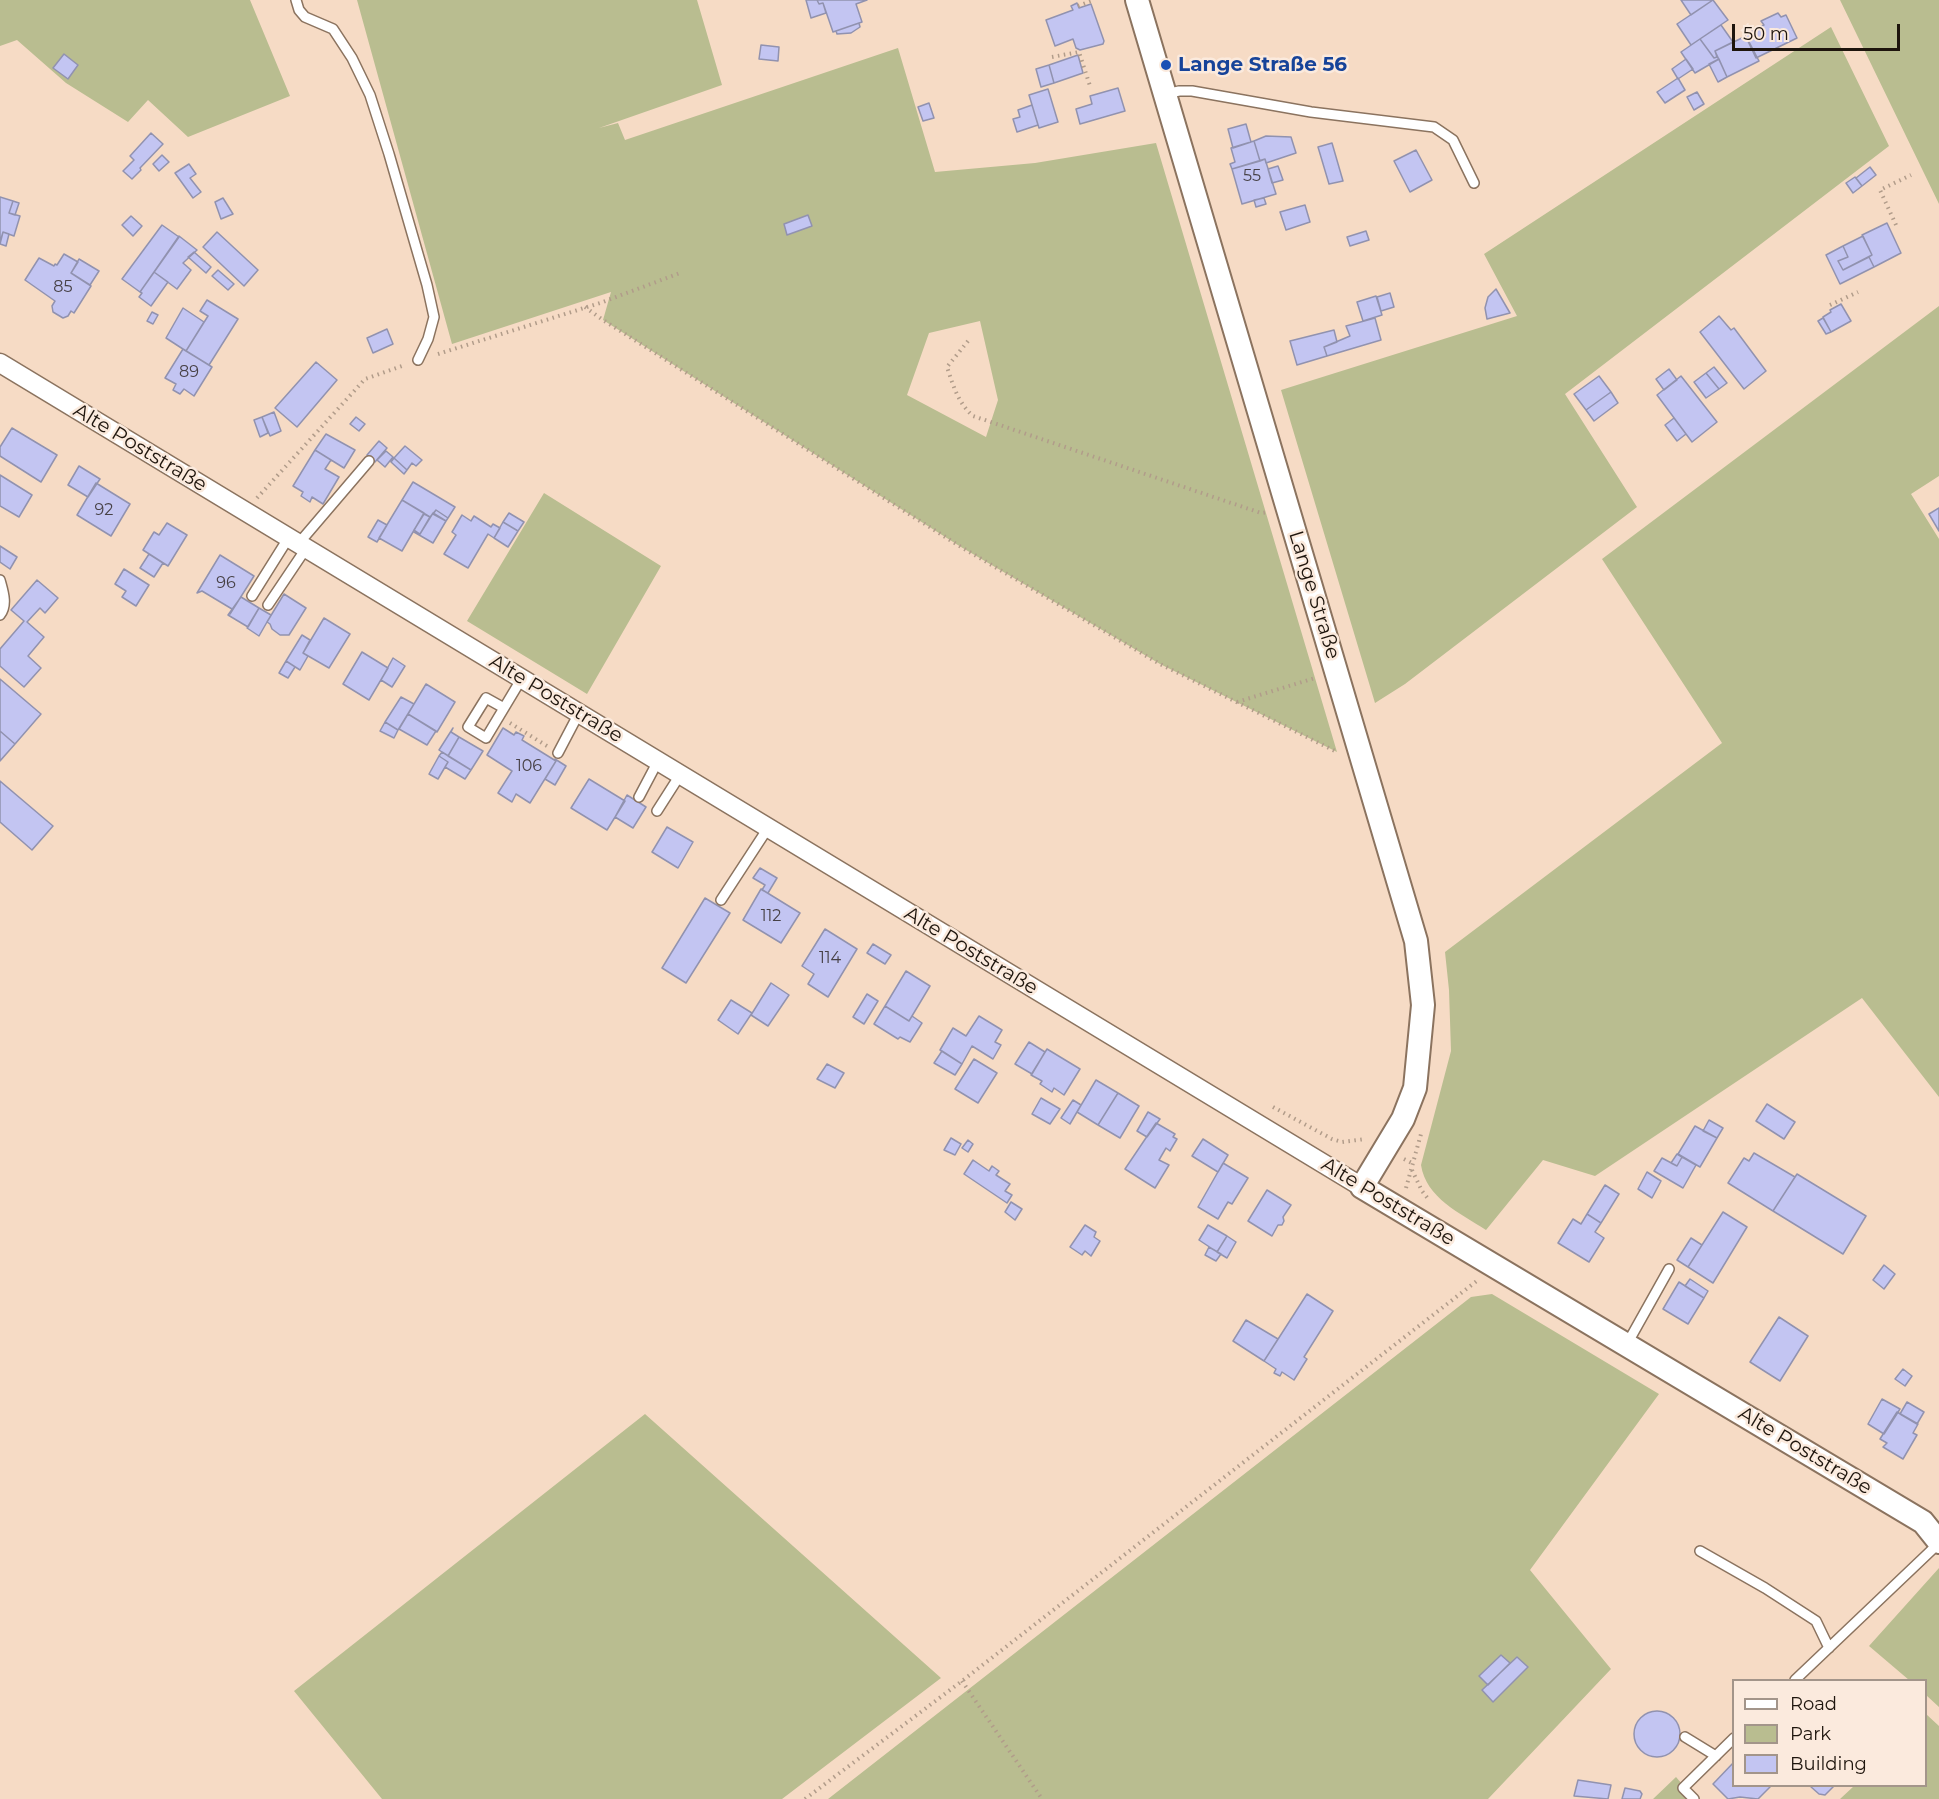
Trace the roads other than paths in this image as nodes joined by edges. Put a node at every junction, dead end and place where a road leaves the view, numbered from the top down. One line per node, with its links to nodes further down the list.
1 (296, 0): 5 (lane)
2 (1137, 0): 3 (street, Lange Straße)
3 (1163, 94): 4 (lane); 23 (street, Lange Straße)
4 (1474, 183)
5 (418, 360)
6 (0, 363): 8 (street, Alte Poststraße)
7 (369, 461): 8 (lane)
8 (298, 542): 10 (lane); 11 (lane); 13 (street, Alte Poststraße)
9 (0, 580): 12 (lane)
10 (252, 596)
11 (268, 605)
12 (0, 615)
13 (522, 678): 14 (lane); 15 (street, Alte Poststraße)
14 (501, 712)
15 (579, 713): 16 (lane); 17 (street, Alte Poststraße)
16 (558, 753)
17 (658, 761): 18 (street, Alte Poststraße); 19 (lane)
18 (680, 775): 20 (lane); 21 (street, Alte Poststraße)
19 (639, 797)
20 (657, 811)
21 (768, 828): 22 (lane); 23 (street, Alte Poststraße)
22 (721, 900)
23 (1362, 1187): 25 (street, Alte Poststraße)
24 (1669, 1269): 25 (lane)
25 (1627, 1344): 26 (street, Alte Poststraße)
26 (1939, 1542): 28 (lane)
27 (1700, 1551): 28 (lane)
28 (1829, 1648): 29 (lane)
29 (1795, 1679)
30 (1685, 1737): 32 (lane)
31 (1732, 1740): 32 (lane)
32 (1716, 1756): 33 (lane)
33 (1694, 1799)

